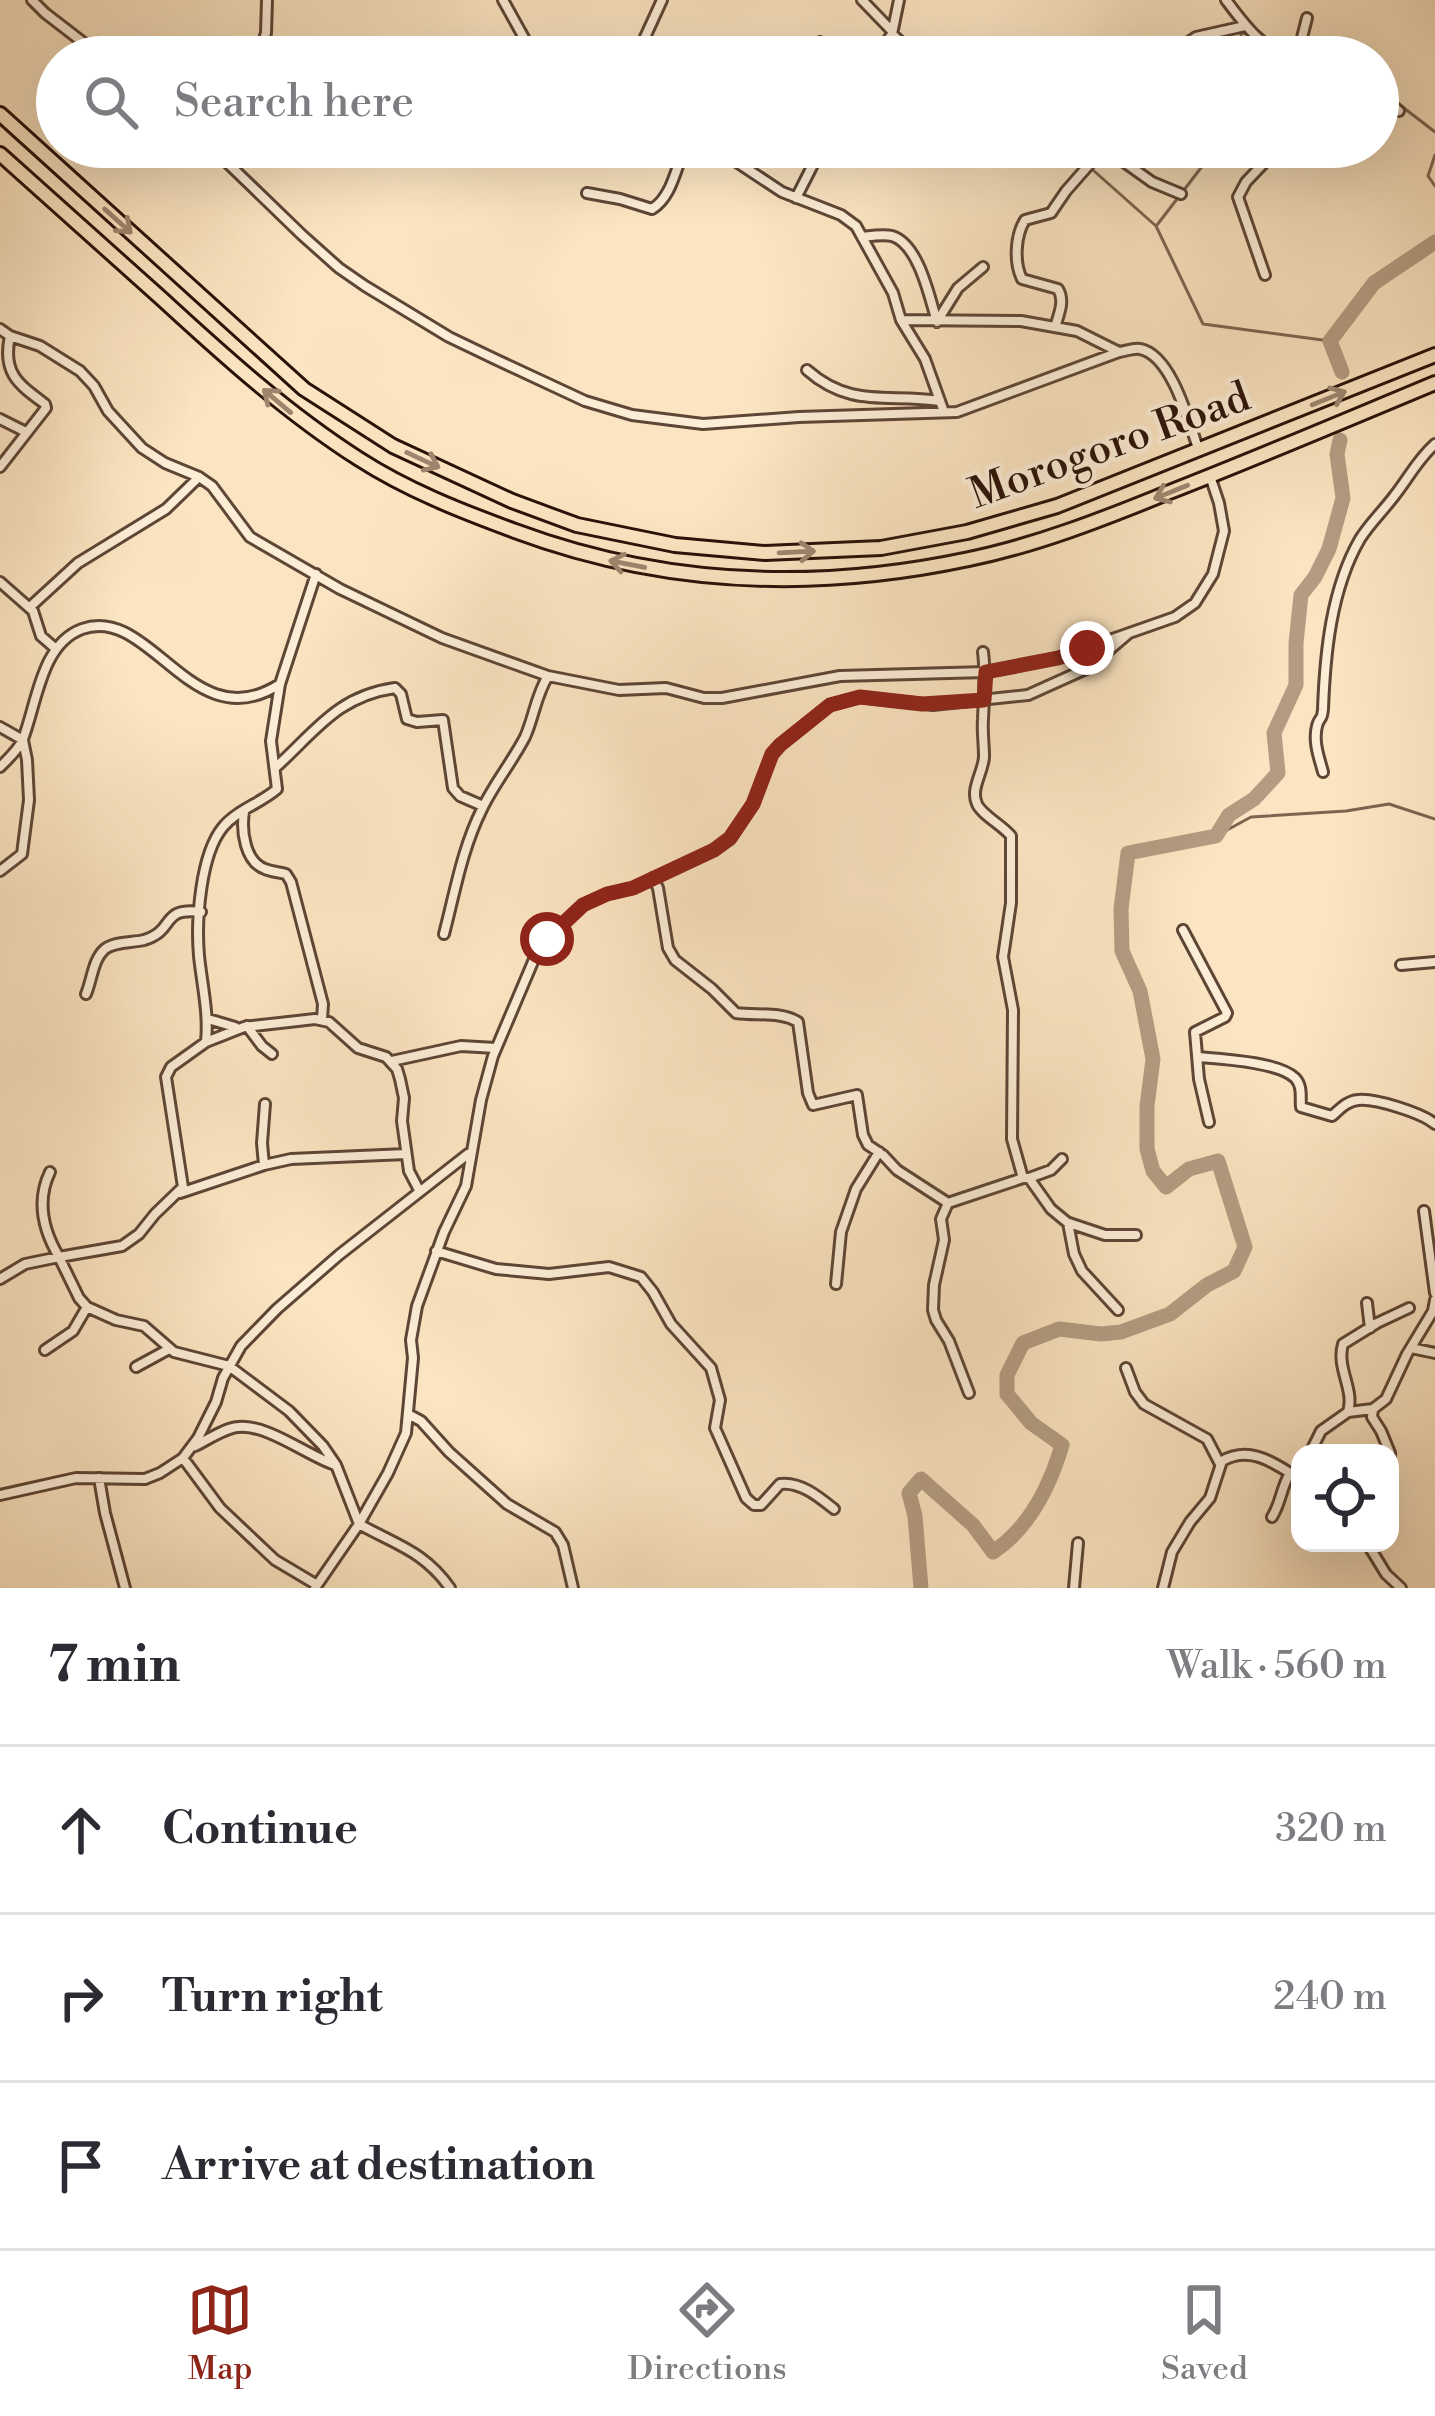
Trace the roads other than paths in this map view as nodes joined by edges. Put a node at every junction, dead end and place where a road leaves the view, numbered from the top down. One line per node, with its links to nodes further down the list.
1 (32, 0): 11 (street)
2 (267, 0): 12 (street)
3 (503, 0): 13 (street)
4 (662, 0): 14 (street)
5 (862, 0): 10 (street)
6 (899, 0): 10 (street)
7 (1226, 0): 9 (street)
8 (1307, 18): 19 (street)
9 (1245, 26): 17 (street); 18 (street)
10 (892, 32): 15 (street); 16 (street)
11 (75, 36)
12 (265, 36)
13 (524, 36)
14 (646, 36)
15 (889, 36)
16 (896, 36)
17 (1199, 36)
18 (1255, 36)
19 (1301, 36)
20 (0, 114): 21 (highway, Morogoro Road, one-way to 21)
21 (36, 147)
22 (0, 154): 53 (highway, Morogoro Road, one-way to 22)
23 (60, 168): 51 (highway, Morogoro Road, one-way to 51)
24 (233, 168): 47 (street)
25 (677, 168): 31 (street)
26 (748, 168): 33 (street)
27 (811, 168): 33 (street)
28 (1087, 168): 39 (street)
29 (1133, 168): 32 (street)
30 (1259, 168): 36 (street)
31 (587, 194)
32 (1181, 194)
33 (796, 198): 34 (street)
34 (862, 237): 37 (street); 38 (street)
35 (982, 267): 38 (street)
36 (1264, 275)
37 (901, 320): 38 (street); 46 (street)
38 (937, 322): 39 (street)
39 (1055, 327): 42 (street)
40 (0, 329): 41 (street)
41 (10, 336): 49 (street); 54 (street)
42 (1119, 352): 47 (street); 51 (street)
43 (1435, 355): 51 (highway, Morogoro Road, one-way to 43)
44 (807, 370): 46 (street)
45 (1435, 383): 53 (highway, Morogoro Road)
46 (940, 400): 47 (street)
47 (944, 412)
48 (0, 419): 49 (street)
49 (26, 432): 52 (street)
50 (1435, 444): 69 (street)
51 (1199, 451)
52 (0, 467)
53 (1210, 476): 58 (street)
54 (199, 477): 55 (street); 57 (street)
55 (316, 574): 62 (street); 63 (street)
56 (0, 582): 57 (street)
57 (30, 607): 59 (street)
58 (1131, 630): 61 (street); 64 (street)
59 (56, 649): 63 (street); 66 (street)
60 (983, 652): 61 (street)
61 (986, 672): 62 (street); 64 (street)
62 (548, 676): 70 (street)
63 (280, 684): 68 (street)
64 (984, 700): 73 (street); 97 (street)
65 (0, 727): 66 (street)
66 (23, 740): 67 (street); 72 (street)
67 (0, 767)
68 (275, 768): 70 (street); 71 (street)
69 (1323, 772)
70 (483, 806): 76 (street)
71 (244, 811): 74 (street); 81 (street)
72 (0, 871)
73 (653, 878): 84 (street); 92 (street)
74 (201, 911): 79 (street); 80 (street)
75 (1183, 930): 86 (street)
76 (444, 934)
77 (1435, 962): 78 (street)
78 (1400, 965)
79 (86, 994)
80 (208, 1019): 82 (street); 83 (street)
81 (322, 1019): 82 (street); 87 (street)
82 (245, 1026): 83 (street); 85 (street)
83 (206, 1042): 99 (street)
84 (496, 1048): 87 (street); 91 (street)
85 (272, 1054)
86 (1198, 1057): 89 (street); 90 (street)
87 (391, 1061): 93 (street)
88 (265, 1104): 95 (street)
89 (1209, 1123)
90 (1435, 1124)
91 (470, 1152): 98 (street); 104 (street)
92 (879, 1152): 100 (street); 107 (street)
93 (406, 1154): 95 (street); 98 (street)
94 (1062, 1159): 97 (street)
95 (264, 1165): 99 (street)
96 (50, 1172): 105 (street)
97 (1026, 1178): 100 (street); 102 (street)
98 (419, 1190): 118 (street)
99 (180, 1193): 105 (street)
100 (948, 1203): 121 (street)
101 (1424, 1211): 108 (street)
102 (1068, 1223): 103 (street); 112 (street)
103 (1136, 1235)
104 (436, 1251): 124 (street); 135 (street)
105 (59, 1257): 106 (street); 110 (street)
106 (0, 1279)
107 (836, 1284)
108 (1435, 1296): 114 (street)
109 (1367, 1303): 113 (street)
110 (88, 1307): 115 (street); 116 (street)
111 (1409, 1308): 113 (street)
112 (1118, 1310)
113 (1370, 1328): 123 (street)
114 (1411, 1348): 117 (street); 122 (street)
115 (169, 1349): 118 (street); 119 (street)
116 (45, 1350)
117 (1435, 1353)
118 (229, 1366): 127 (street); 130 (street)
119 (136, 1367)
120 (1126, 1368): 129 (street)
121 (969, 1393)
122 (1373, 1409): 123 (street); 126 (street)
123 (1348, 1412): 125 (street)
124 (408, 1414): 137 (street); 143 (street)
125 (1314, 1444)
126 (1386, 1444)
127 (193, 1447): 128 (street); 130 (street)
128 (183, 1458): 133 (street); 140 (street)
129 (1220, 1464): 131 (street); 145 (street)
130 (336, 1465): 137 (street)
131 (1291, 1470)
132 (1291, 1476): 136 (street)
133 (99, 1478): 134 (street); 141 (street)
134 (0, 1495)
135 (834, 1509)
136 (1272, 1517)
137 (359, 1524): 140 (street); 142 (street)
138 (1078, 1543): 144 (street)
139 (1373, 1552): 146 (street)
140 (316, 1586)
141 (125, 1588)
142 (450, 1588)
143 (573, 1588)
144 (1074, 1588)
145 (1162, 1588)
146 (1401, 1588)

